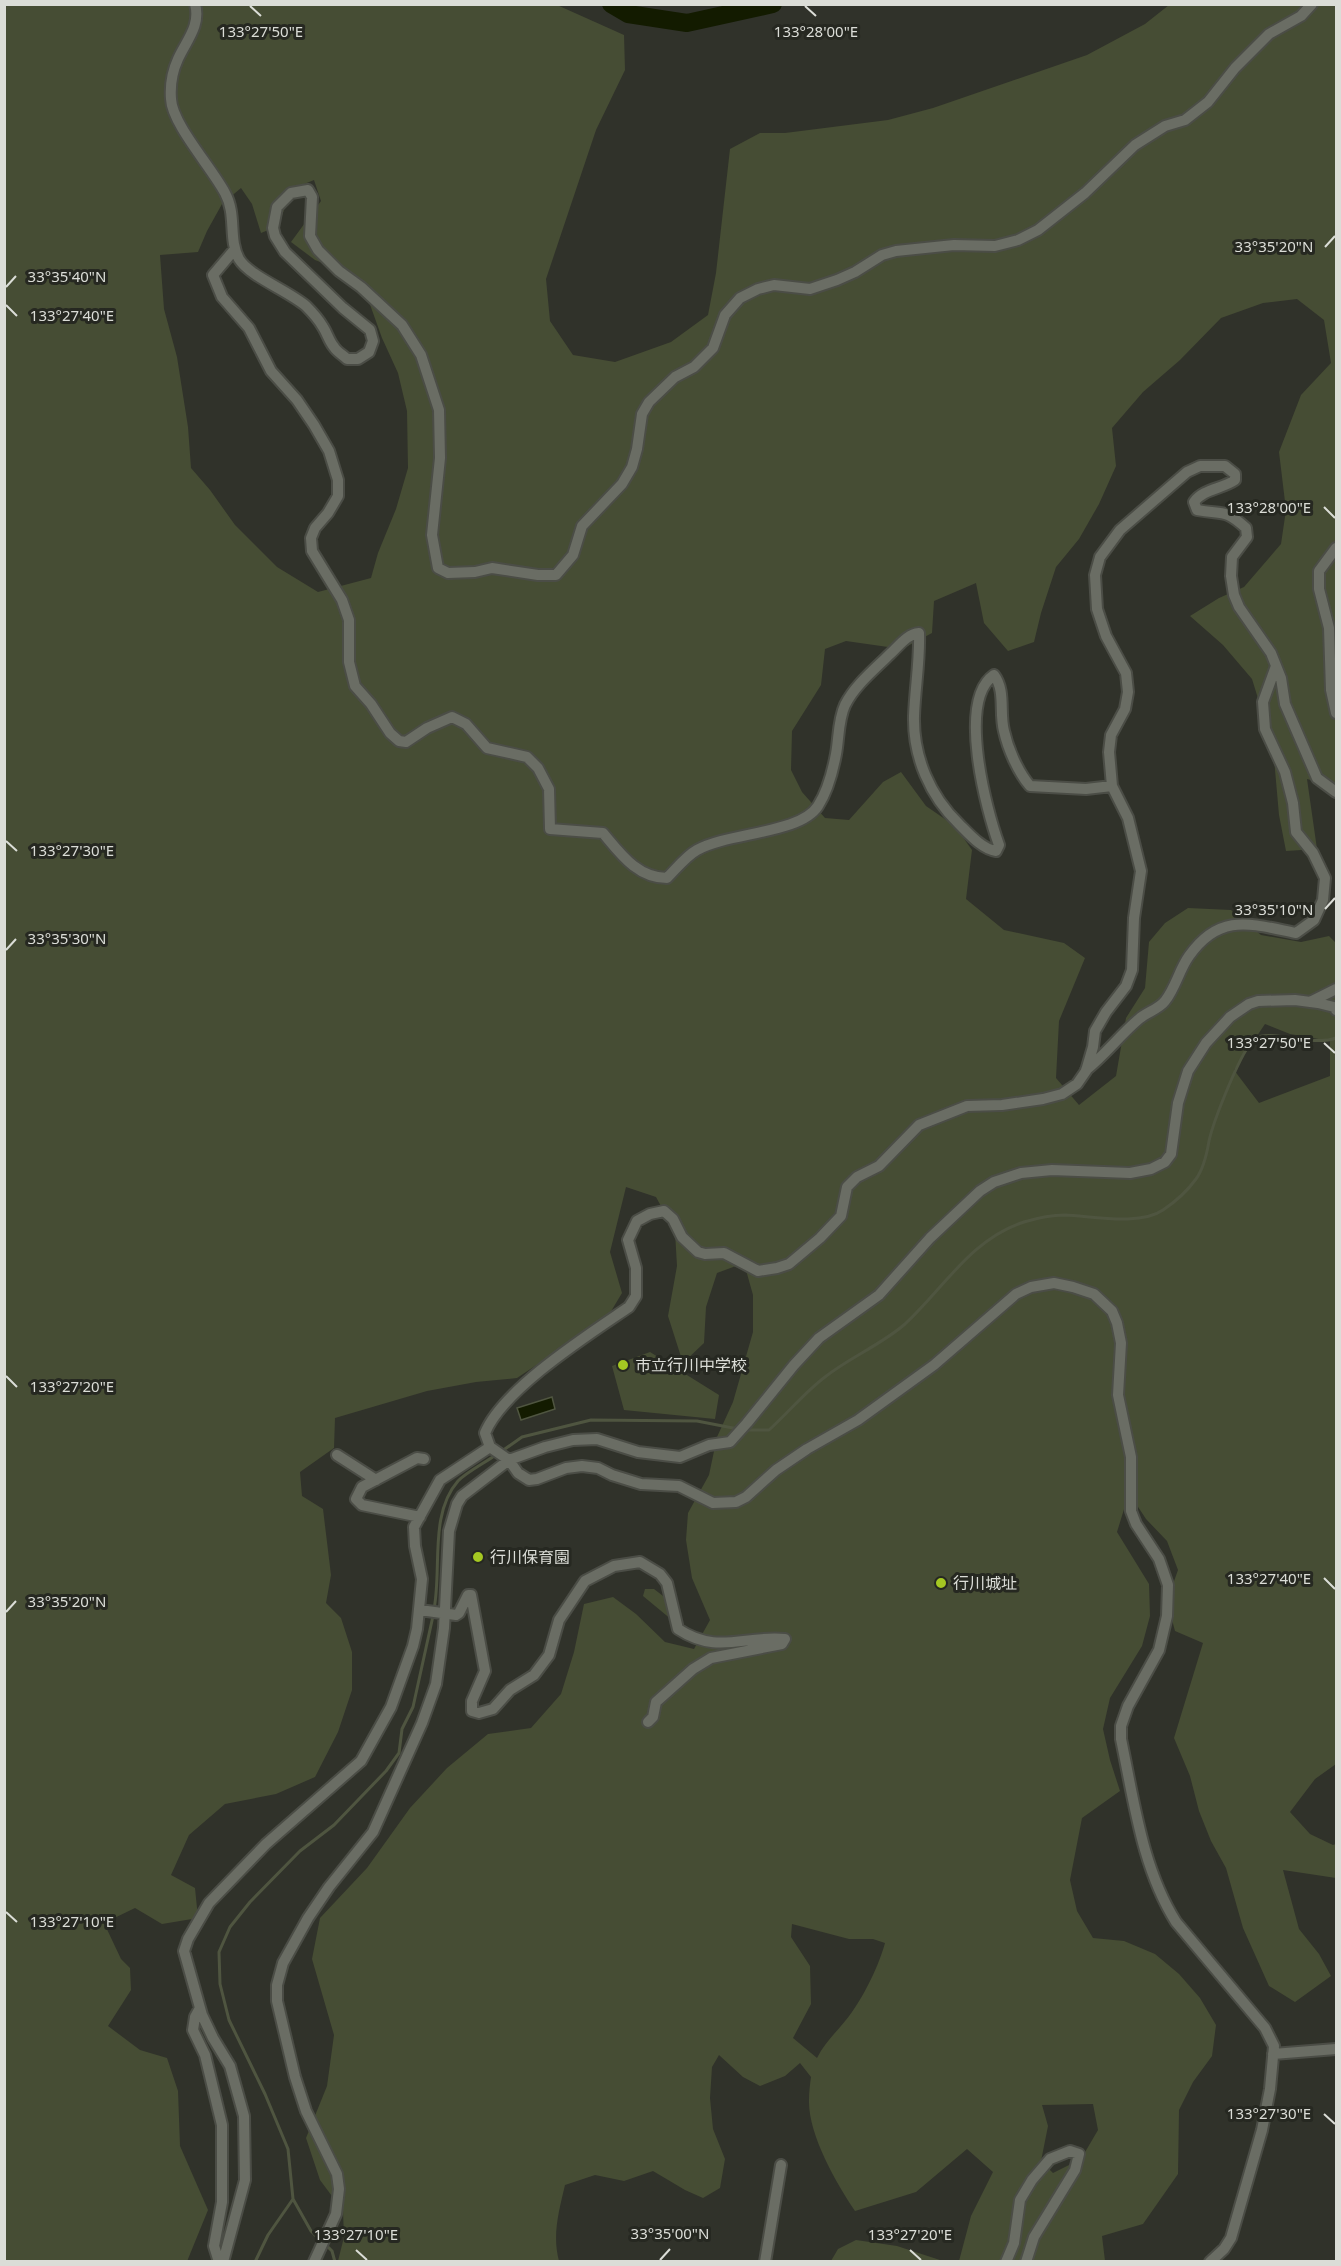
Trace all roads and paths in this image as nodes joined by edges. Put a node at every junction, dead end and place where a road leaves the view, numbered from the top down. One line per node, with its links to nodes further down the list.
1 (195, 4): 3 (street)
2 (1312, 4): 3 (street)
3 (235, 249): 7 (street)
4 (1336, 548): 6 (street)
5 (1276, 666): 7 (street); 8 (street); 12 (street)
6 (1336, 713)
7 (1112, 786): 12 (street)
8 (1336, 792)
9 (1336, 989): 10 (street)
10 (1309, 1002): 11 (street); 16 (street)
11 (1335, 1008)
12 (1086, 1071): 13 (street)
13 (490, 1447): 16 (street); 18 (street)
14 (337, 1455): 17 (street)
15 (424, 1459): 17 (street)
16 (509, 1460): 20 (street); 24 (street)
17 (376, 1480): 18 (street)
18 (420, 1516): 19 (street)
19 (420, 1610): 20 (street); 22 (street)
20 (444, 1613): 21 (street); 27 (street)
21 (648, 1722)
22 (200, 2008): 26 (street); 26 (street)
23 (1336, 2049): 24 (street)
24 (1273, 2054): 31 (street)
25 (781, 2165): 28 (street)
26 (221, 2262)
27 (314, 2262)
28 (765, 2262)
29 (1006, 2262): 30 (street)
30 (1026, 2262)
31 (1210, 2262)

